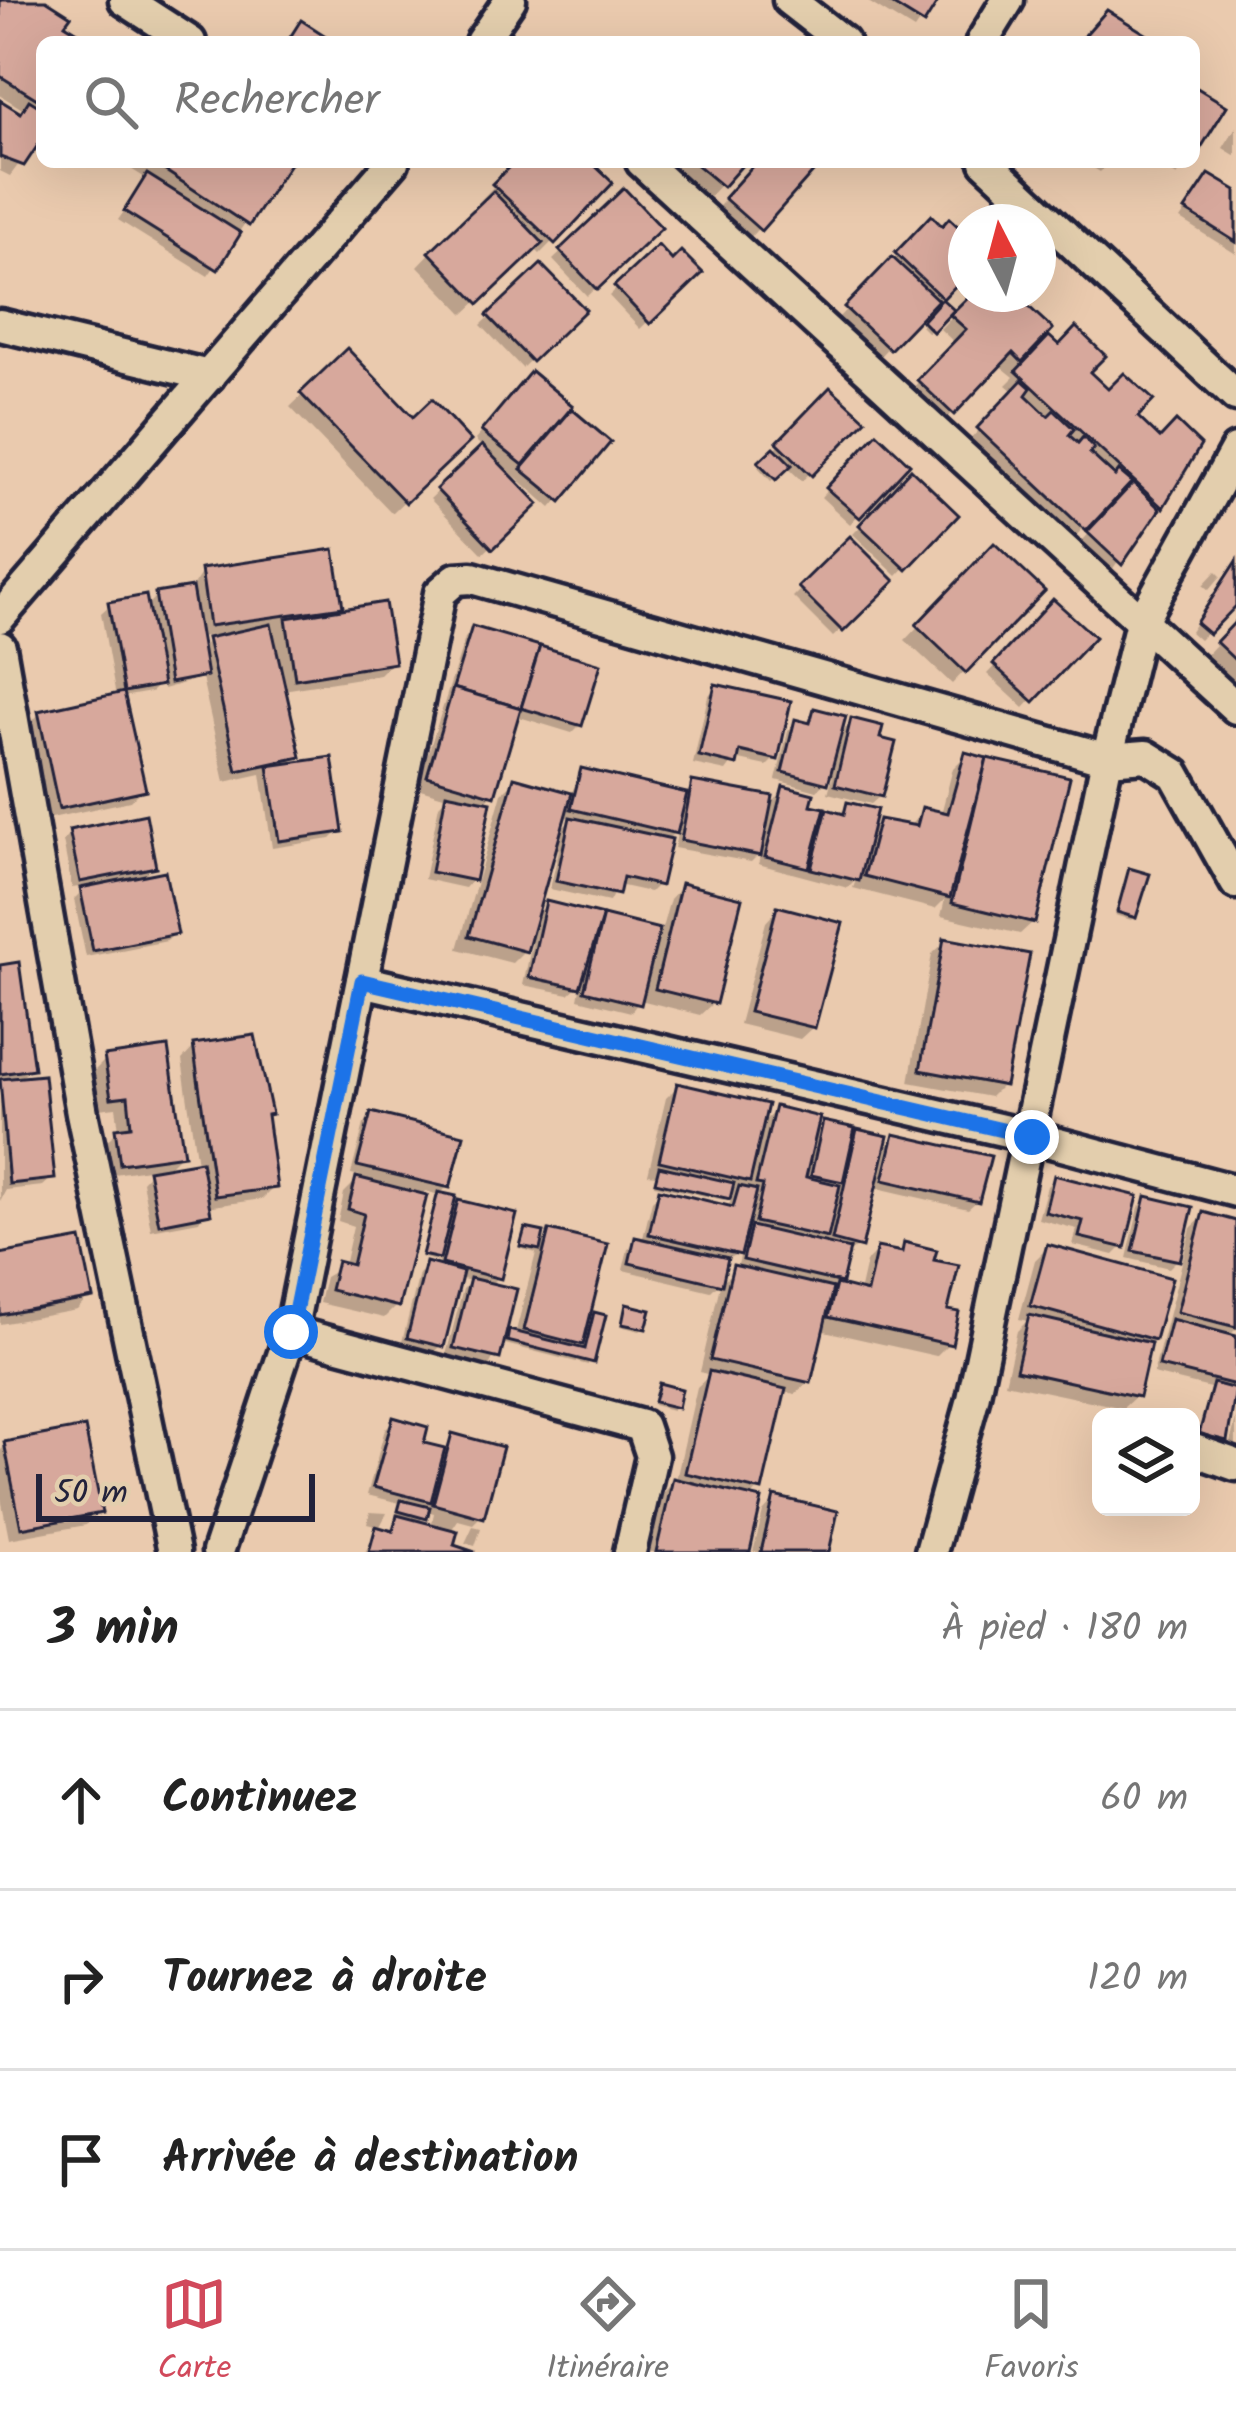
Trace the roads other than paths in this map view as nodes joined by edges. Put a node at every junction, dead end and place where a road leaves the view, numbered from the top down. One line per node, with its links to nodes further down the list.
1 (125, 0): 4 (street)
2 (789, 0): 5 (street)
3 (1008, 0): 6 (street)
4 (181, 36)
5 (835, 36)
6 (986, 36)
7 (382, 168): 11 (street)
8 (649, 168): 15 (street)
9 (992, 168): 12 (street)
10 (0, 325): 11 (street)
11 (209, 376): 14 (street)
12 (1236, 396)
13 (1236, 450): 15 (street)
14 (0, 617)
15 (1141, 622): 17 (street); 18 (street)
16 (0, 647): 26 (street)
17 (1236, 708)
18 (1107, 759): 19 (street); 20 (street); 21 (street)
19 (1236, 883)
20 (362, 981): 21 (street); 23 (street)
21 (1032, 1137): 22 (street); 29 (street)
22 (1236, 1192)
23 (291, 1332): 27 (street); 28 (street)
24 (1200, 1452): 25 (street)
25 (1236, 1465)
26 (174, 1552)
27 (218, 1552)
28 (630, 1552)
29 (931, 1552)

